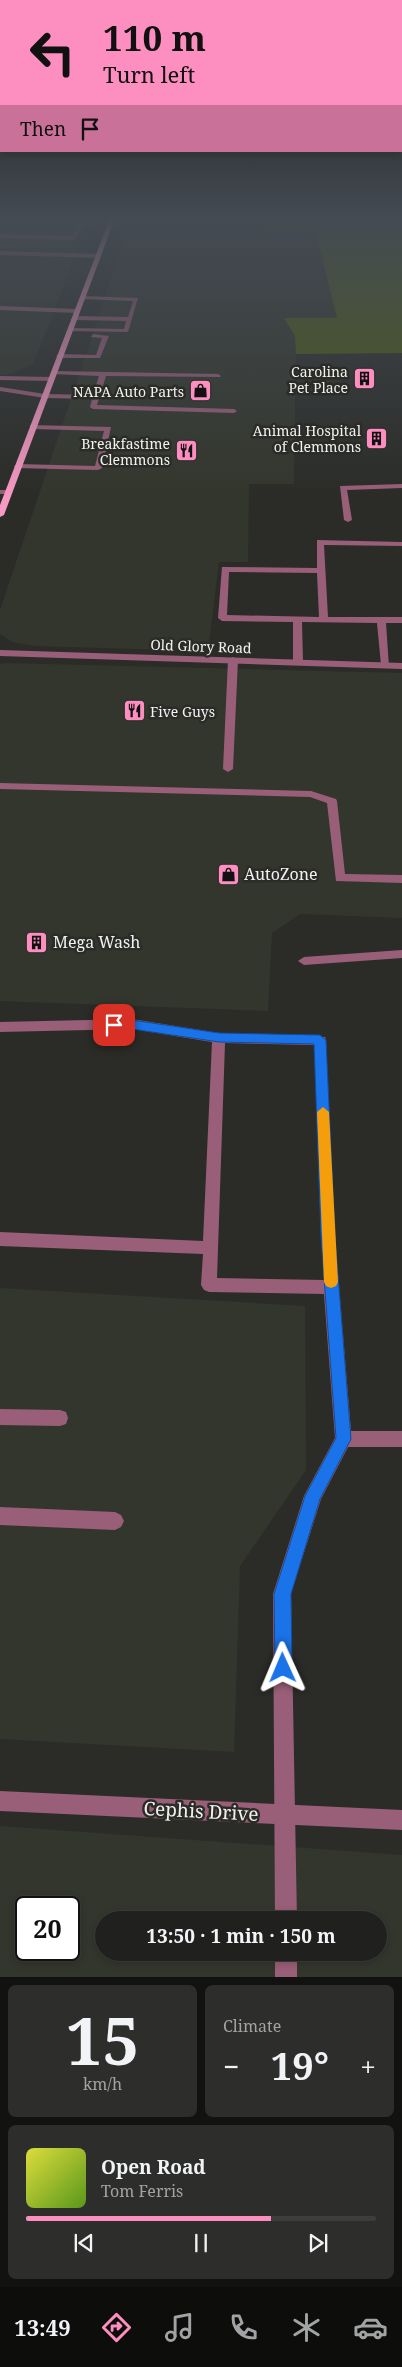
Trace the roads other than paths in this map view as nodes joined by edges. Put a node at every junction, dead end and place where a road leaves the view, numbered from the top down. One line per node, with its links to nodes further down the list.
1 (57, 313): 3 (street)
2 (132, 313): 4 (street)
3 (76, 315): 4 (street); 5 (main road)
4 (130, 319): 5 (street)
5 (69, 333): 6 (main road); 6 (street)
6 (59, 356): 8 (main road)
7 (103, 374): 8 (street); 9 (street); 13 (street)
8 (53, 376): 10 (street); 12 (main road)
9 (218, 376)
10 (0, 378)
11 (0, 389): 12 (street)
12 (45, 396): 13 (street); 15 (main road)
13 (96, 397): 14 (street)
14 (234, 411)
15 (33, 427): 16 (main road); 16 (street)
16 (18, 466): 18 (main road)
17 (402, 486): 20 (street)
18 (4, 492): 19 (main road)
19 (0, 515)
20 (348, 520)
21 (402, 544): 22 (street)
22 (321, 571): 23 (street); 24 (street)
23 (297, 618): 24 (street); 29 (street)
24 (324, 619): 25 (street)
25 (381, 620): 26 (street); 30 (street)
26 (402, 620)
27 (0, 653): 28 (street, Old Glory Road)
28 (233, 660): 29 (street, Old Glory Road); 32 (street)
29 (298, 662): 30 (street, Old Glory Road)
30 (386, 665): 31 (street, Old Glory Road)
31 (402, 666)
32 (228, 769)
33 (0, 786): 34 (street)
34 (402, 879)
35 (402, 954): 36 (street)
36 (304, 961)
37 (0, 1027): 38 (street)
38 (219, 1038): 40 (street); 41 (street)
39 (0, 1239): 40 (street)
40 (211, 1248): 41 (street)
41 (332, 1286): 44 (street)
42 (0, 1417): 43 (street)
43 (60, 1418)
44 (343, 1439): 45 (street); 49 (street)
45 (402, 1439)
46 (0, 1516): 47 (street)
47 (115, 1521)
48 (0, 1801): 49 (street, Cephis Drive)
49 (285, 1815): 50 (street, Cephis Drive); 51 (street)
50 (402, 1820)
51 (286, 1911)
52 (286, 1961): 53 (street)
53 (286, 1977)

